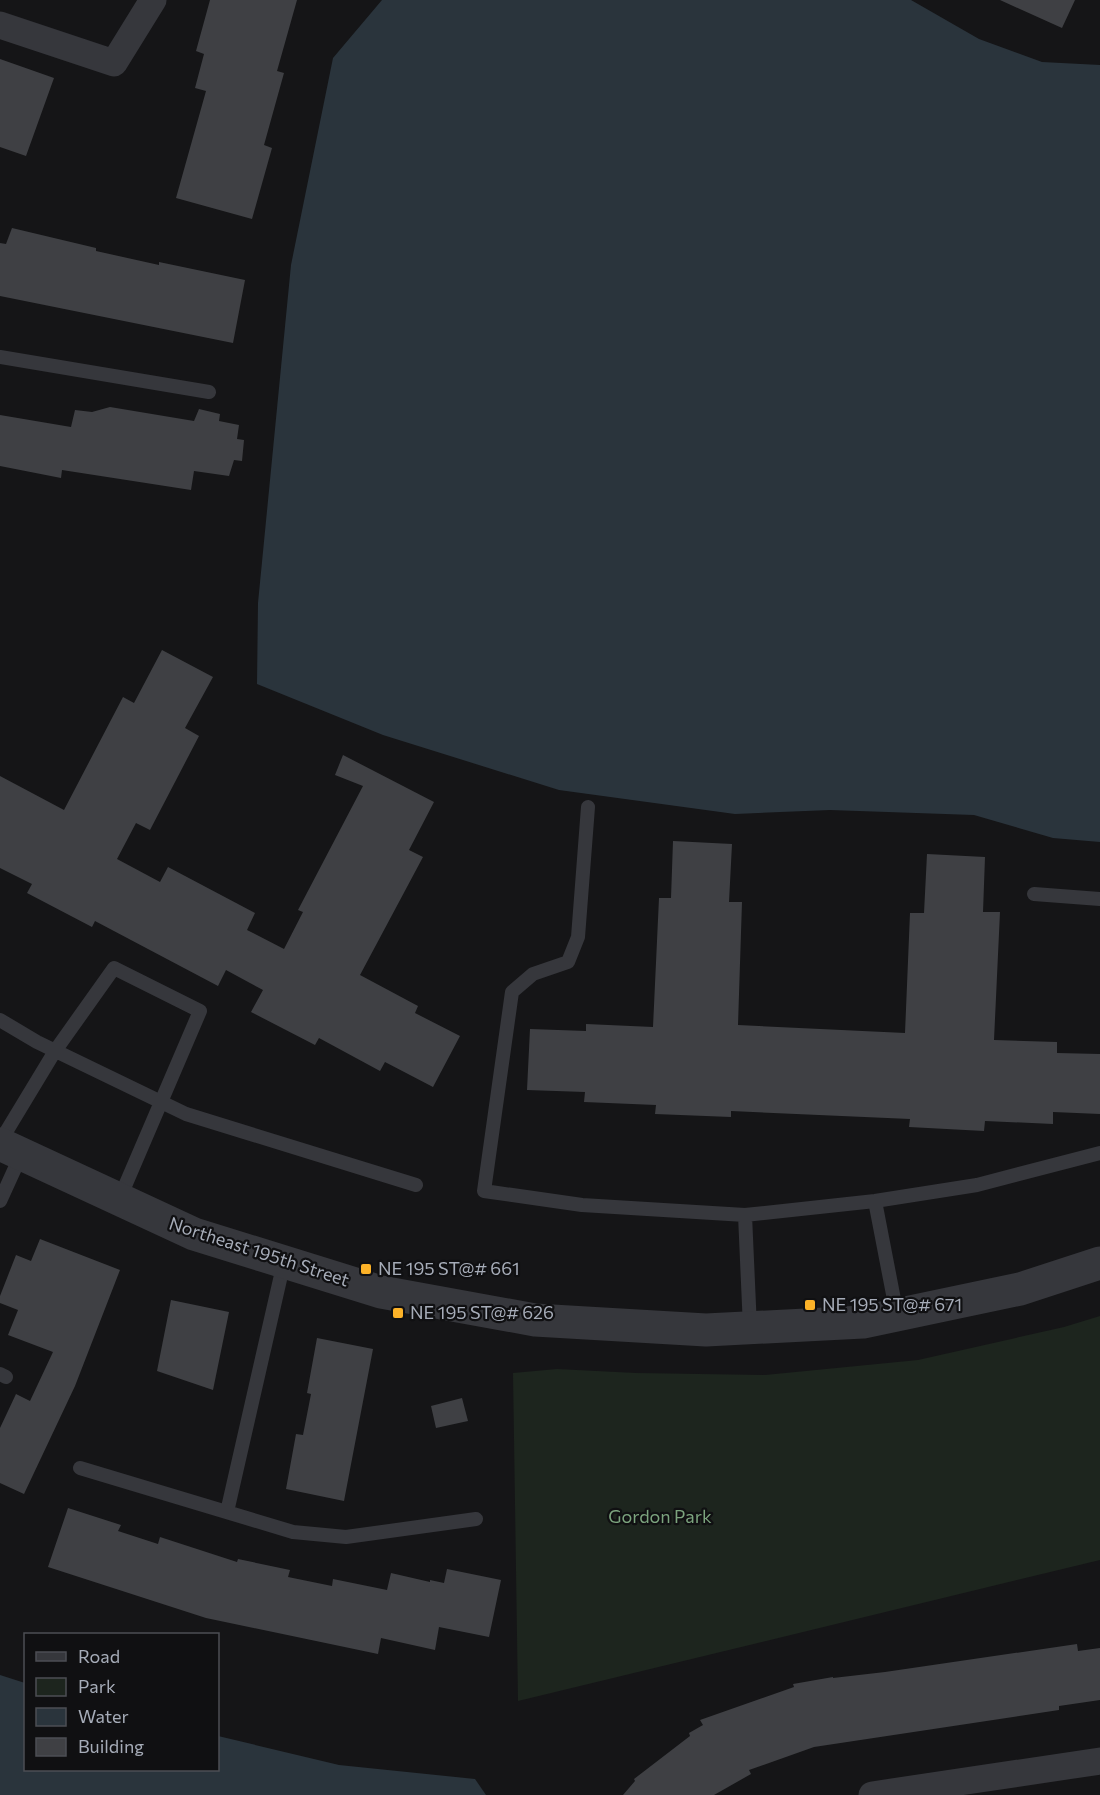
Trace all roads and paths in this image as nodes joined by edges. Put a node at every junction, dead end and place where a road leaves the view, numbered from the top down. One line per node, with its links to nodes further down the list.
1 (153, 0): 2 (street)
2 (0, 25)
3 (0, 357): 4 (lane)
4 (208, 392)
5 (588, 807): 17 (lane)
6 (1034, 894): 7 (lane)
7 (1100, 899)
8 (0, 1020): 9 (lane)
9 (55, 1051): 10 (lane); 10 (lane); 11 (lane)
10 (162, 1102): 13 (lane); 14 (lane)
11 (7, 1147): 14 (street, Northeast 195th Street); 16 (lane)
12 (1100, 1153): 15 (lane)
13 (416, 1185)
14 (119, 1200): 18 (street, Northeast 195th Street)
15 (874, 1200): 17 (lane); 20 (lane)
16 (0, 1202)
17 (745, 1215): 21 (lane)
18 (284, 1262): 21 (street, Northeast 195th Street); 23 (lane)
19 (1100, 1263): 20 (street, Northeast 195th Street)
20 (897, 1315): 21 (street, Northeast 195th Street)
21 (750, 1328)
22 (80, 1468): 23 (lane)
23 (226, 1512): 24 (lane)
24 (476, 1519)
25 (1100, 1761): 26 (street)
26 (980, 1787): 27 (street)
27 (872, 1795)

